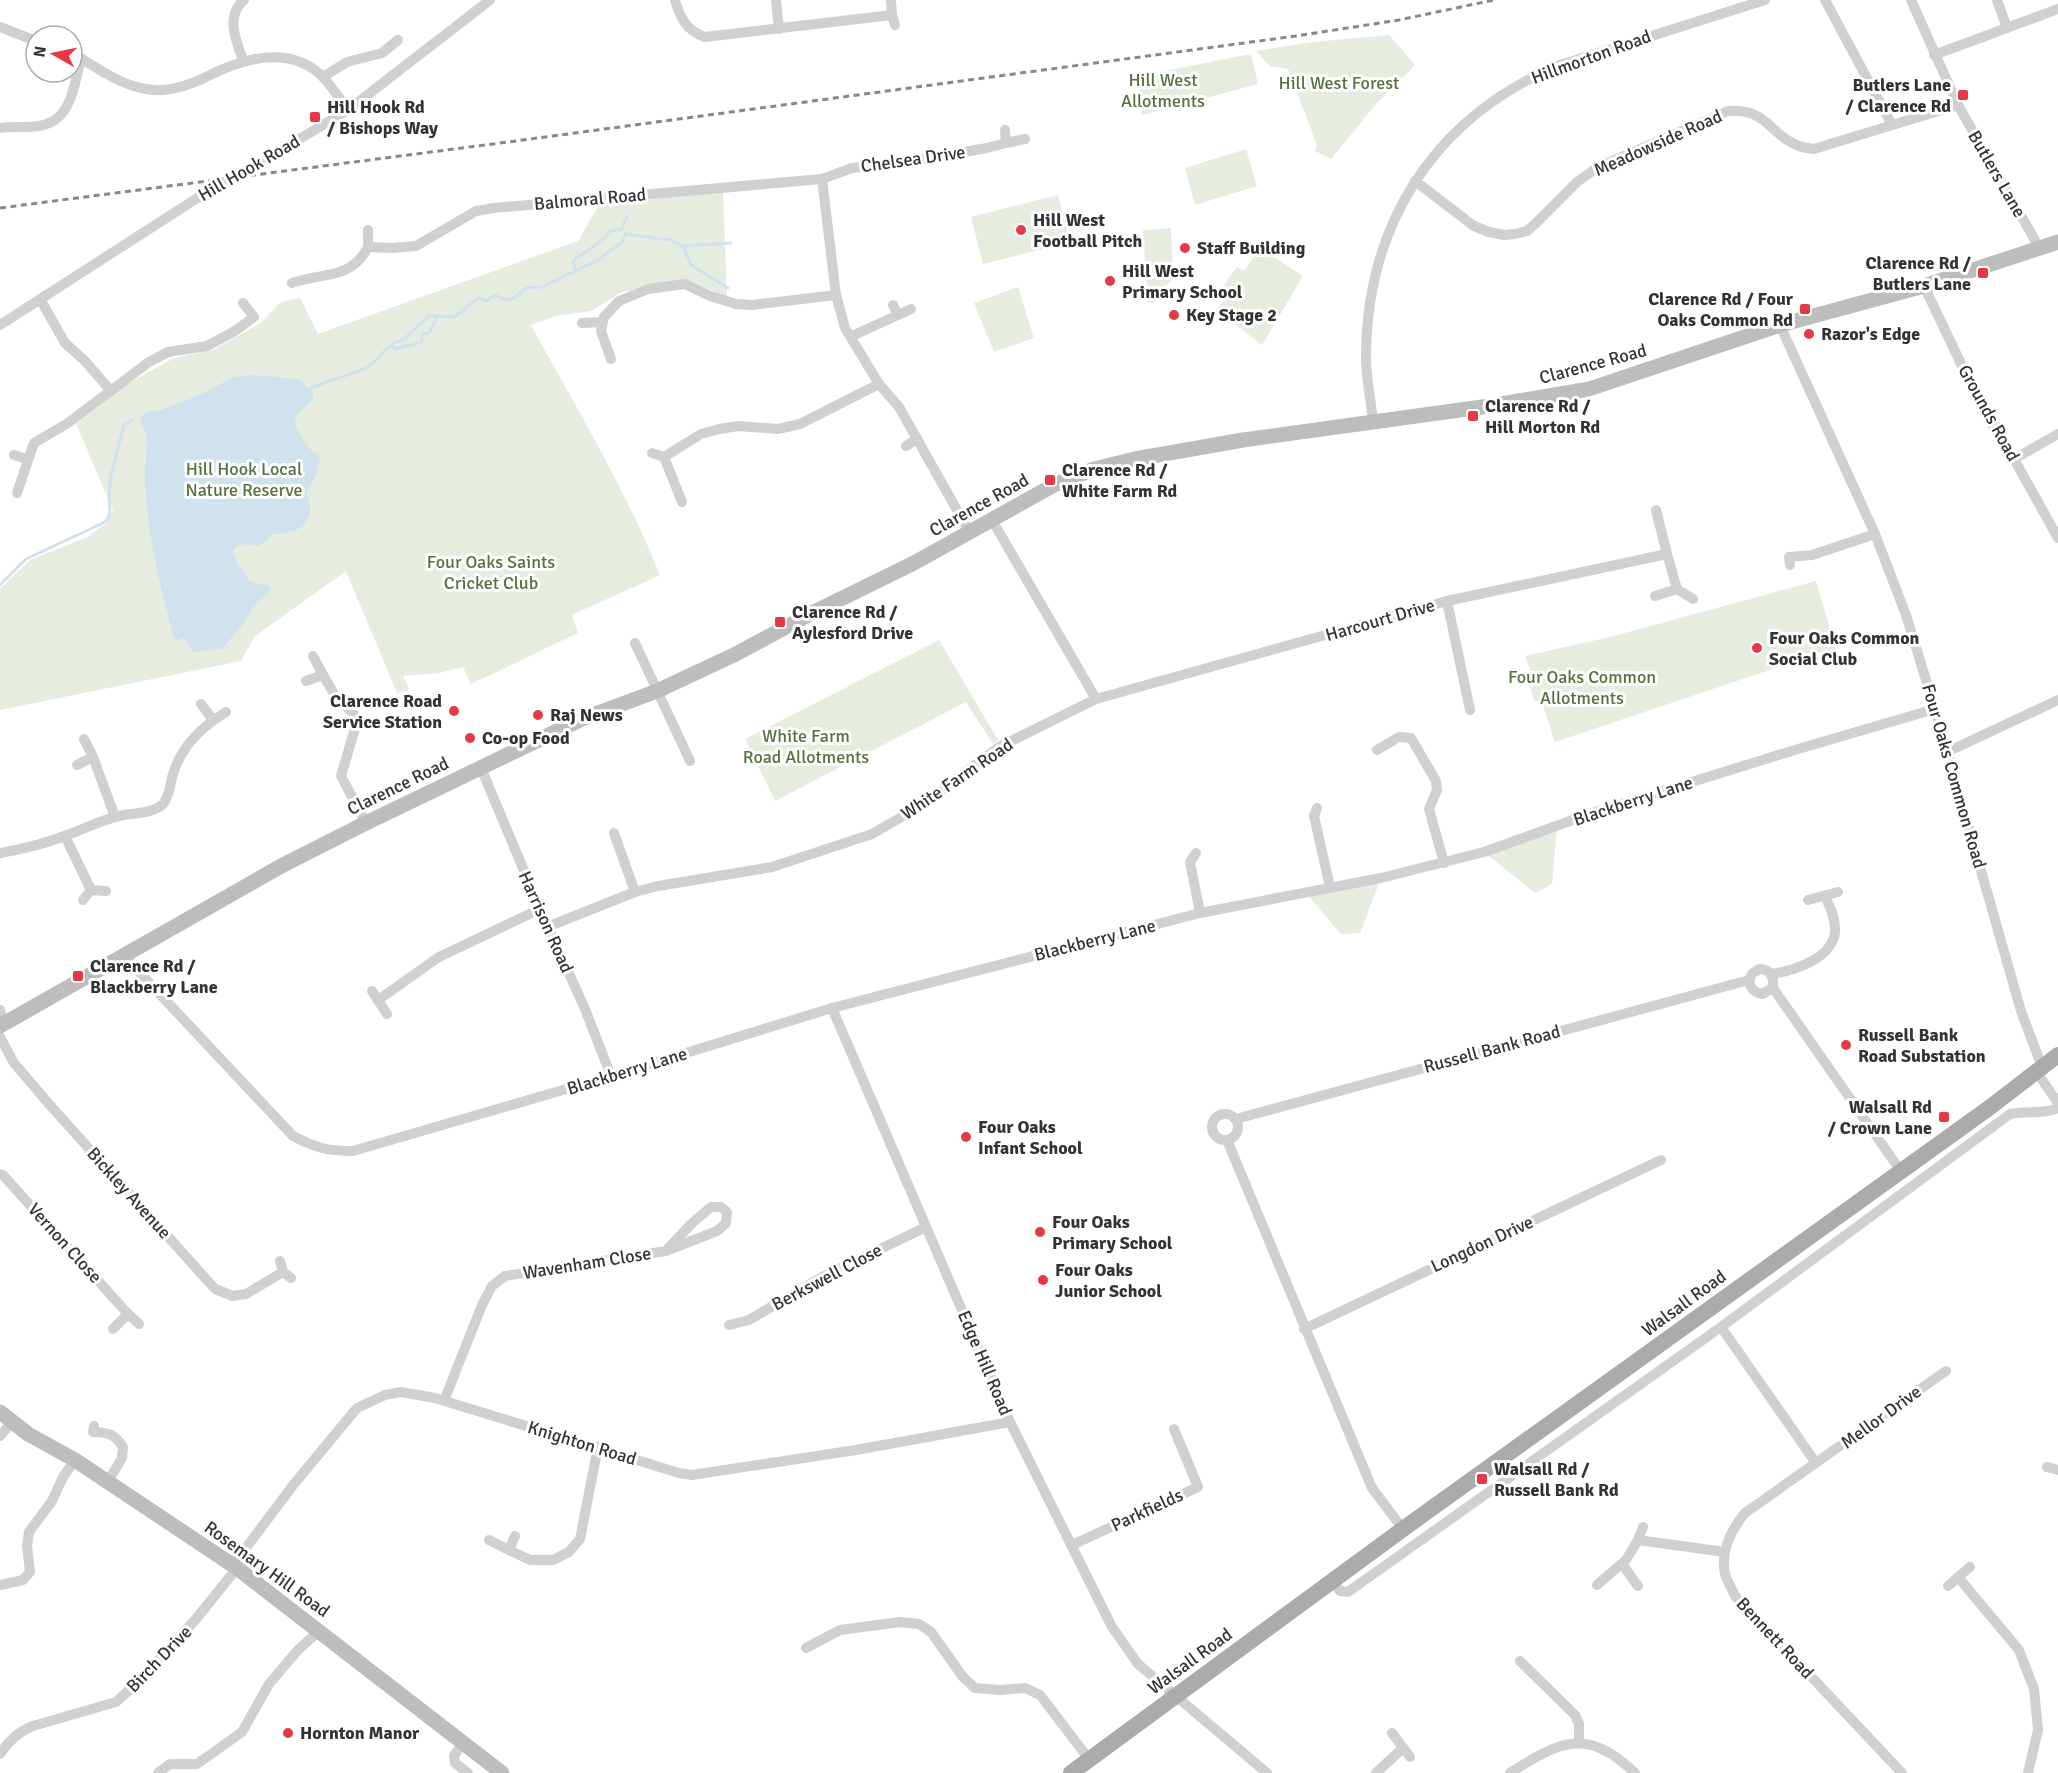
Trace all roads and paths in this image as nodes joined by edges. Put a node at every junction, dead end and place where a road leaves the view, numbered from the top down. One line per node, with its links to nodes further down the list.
1 (244, 0): 19 (street)
2 (490, 0): 24 (street, Hill Hook Road)
3 (675, 0): 12 (street)
4 (776, 0): 12 (street)
5 (1765, 0): 31 (street, Hillmorton Road)
6 (1825, 0): 25 (street)
7 (1911, 0): 17 (street, Butlers Lane)
8 (1997, 0): 13 (street)
9 (891, 1): 12 (street)
10 (2058, 9): 13 (street)
11 (0, 27): 14 (street)
12 (779, 28)
13 (2007, 28): 17 (street)
14 (24, 37)
15 (398, 40): 16 (street)
16 (382, 53): 20 (street); 21 (street)
17 (1934, 55): 23 (street, Butlers Lane)
18 (84, 60): 19 (street)
19 (243, 60): 21 (street)
20 (389, 63)
21 (322, 77): 24 (street)
22 (72, 84): 26 (street)
23 (1958, 105): 25 (street, Meadowside Road); 35 (street, Butlers Lane)
24 (348, 110): 39 (street, Hill Hook Road, bridge)
25 (1892, 125): 31 (street, Meadowside Road)
26 (0, 128)
27 (1005, 129): 29 (street)
28 (1024, 140): 29 (street, Chelsea Drive)
29 (1006, 143): 30 (street, Chelsea Drive)
30 (822, 179): 34 (street, Balmoral Road); 38 (street)
31 (1415, 181): 50 (street, Hillmorton Road)
32 (368, 230): 34 (street)
33 (2058, 242): 35 (street, Clarence Road)
34 (368, 247): 36 (street)
35 (2040, 249): 37 (street, Clarence Road)
36 (292, 283)
37 (1924, 286): 45 (street, Clarence Road); 58 (street, Grounds Road)
38 (836, 295): 42 (street); 46 (street)
39 (40, 299): 44 (street, Hill Hook Road); 49 (street)
40 (243, 303): 49 (street)
41 (911, 309): 46 (street)
42 (602, 322): 43 (street); 47 (street)
43 (582, 323)
44 (0, 325)
45 (1780, 325): 50 (street, Clarence Road); 64 (street, Four Oaks Common Road)
46 (852, 336): 48 (street)
47 (611, 359)
48 (879, 384): 52 (street); 56 (street)
49 (111, 391): 57 (street)
50 (1373, 421): 62 (street, Clarence Road)
51 (2058, 434): 58 (street)
52 (917, 439): 53 (street); 63 (street)
53 (906, 446)
54 (652, 453): 56 (street)
55 (14, 455): 57 (street)
56 (664, 457): 60 (street)
57 (27, 459): 59 (street)
58 (2014, 459): 65 (street, Grounds Road)
59 (17, 493)
60 (682, 502)
61 (1656, 510): 66 (street)
62 (992, 520): 63 (street, Clarence Road); 77 (street)
63 (970, 533): 76 (street, Clarence Road)
64 (1875, 534): 67 (street); 80 (street, Four Oaks Common Road)
65 (2058, 538)
66 (1667, 554): 68 (street); 71 (street, Harcourt Drive)
67 (1788, 557)
68 (1677, 589): 69 (street); 70 (street)
69 (1655, 596)
70 (1693, 598)
71 (1447, 601): 77 (street, Harcourt Drive); 81 (street)
72 (635, 643): 76 (street)
73 (313, 656): 74 (street)
74 (323, 675): 75 (street); 93 (street)
75 (306, 681)
76 (657, 691): 88 (street); 90 (street, Clarence Road)
77 (1096, 699): 102 (street, White Farm Road)
78 (2058, 700): 86 (street)
79 (201, 704): 83 (street)
80 (1935, 709): 86 (street, Four Oaks Common Road); 98 (street, Blackberry Lane)
81 (1470, 710)
82 (226, 712): 83 (street)
83 (213, 720): 92 (street)
84 (84, 739): 87 (street)
85 (1377, 750): 98 (street)
86 (1947, 752): 118 (street, Four Oaks Common Road)
87 (93, 757): 89 (street); 92 (street)
88 (690, 761)
89 (77, 765)
90 (481, 768): 93 (street, Clarence Road); 107 (street, Harrison Road)
91 (1317, 808): 99 (street)
92 (115, 817): 95 (street)
93 (366, 823): 110 (street, Clarence Road)
94 (614, 834): 102 (street)
95 (65, 836): 96 (street); 100 (street)
96 (0, 853)
97 (1196, 853): 108 (street)
98 (1444, 863): 99 (street, Blackberry Lane)
99 (1330, 887): 108 (street, Blackberry Lane)
100 (91, 890): 101 (street); 105 (street)
101 (106, 891)
102 (635, 892): 109 (street, White Farm Road)
103 (1838, 892): 104 (street)
104 (1825, 896): 106 (street); 111 (street)
105 (83, 900)
106 (1809, 900)
107 (540, 909): 109 (street, Harrison Road); 115 (street)
108 (1200, 914): 114 (street, Blackberry Lane)
109 (547, 927): 119 (street, Harrison Road)
110 (124, 956): 116 (street, Clarence Road); 119 (street, Blackberry Lane)
111 (1771, 974): 112 (street, Russell Bank Road); 113 (street)
112 (1749, 980): 113 (street); 121 (street, Russell Bank Road)
113 (1773, 988): 124 (street)
114 (832, 1008): 119 (street, Blackberry Lane); 126 (street, Edge Hill Road)
115 (387, 1014)
116 (1, 1025): 128 (street, Bickley Avenue)
117 (2058, 1055): 118 (main road, Walsall Road)
118 (2039, 1069): 120 (street, Four Oaks Common Road); 124 (main road, Walsall Road)
119 (611, 1076)
120 (2058, 1106): 132 (street)
121 (1236, 1119): 122 (street); 122 (street, Russell Bank Road)
122 (1227, 1140): 134 (street, Russell Bank Road)
123 (1661, 1160): 134 (street, Longdon Drive)
124 (1900, 1170): 149 (main road, Walsall Road)
125 (0, 1174): 129 (street, Vernon Close)
126 (926, 1227): 131 (street, Berkswell Close); 138 (street, Edge Hill Road)
127 (666, 1251): 127 (street, Wavenham Close); 136 (street, Wavenham Close)
128 (280, 1261)
129 (128, 1314): 130 (street, Vernon Close); 133 (street)
130 (139, 1324)
131 (729, 1325)
132 (1721, 1327): 144 (street); 160 (street)
133 (113, 1329)
134 (1304, 1329): 149 (street, Russell Bank Road)
135 (1946, 1371): 144 (street, Mellor Drive)
136 (444, 1401): 142 (street, Knighton Road); 157 (street, Knighton Road)
137 (6, 1417): 141 (street); 143 (street, Rosemary Hill Road)
138 (1010, 1422): 142 (street, Knighton Road); 153 (street, Edge Hill Road)
139 (94, 1426): 147 (street)
140 (1174, 1429): 153 (street, Parkfields)
141 (0, 1436)
142 (598, 1447): 154 (street)
143 (75, 1460): 147 (street, Rosemary Hill Road); 161 (street)
144 (1816, 1463): 155 (street, Bennett Road)
145 (2047, 1467): 146 (street)
146 (2058, 1470)
147 (106, 1483): 157 (street, Rosemary Hill Road)
148 (1643, 1527): 152 (street)
149 (1403, 1529): 160 (main road, Walsall Road)
150 (515, 1536): 154 (street)
151 (489, 1540): 154 (street)
152 (1638, 1540): 155 (street); 156 (street)
153 (1072, 1545): 168 (street, Edge Hill Road)
154 (509, 1550)
155 (1725, 1552): 182 (street, Bennett Road)
156 (1622, 1564): 162 (street); 163 (street)
157 (235, 1567): 165 (street, Rosemary Hill Road); 172 (street, Birch Drive)
158 (1970, 1567): 159 (street)
159 (1959, 1577): 164 (street); 183 (street)
160 (1332, 1582): 168 (main road, Walsall Road)
161 (0, 1585)
162 (1597, 1585)
163 (1638, 1586)
164 (1948, 1586)
165 (319, 1631): 170 (street, Rosemary Hill Road); 174 (street)
166 (806, 1648): 173 (street)
167 (1520, 1661): 171 (street)
168 (1176, 1695): 173 (main road, Walsall Road); 178 (street, Edge Hill Road)
169 (1392, 1733): 179 (street)
170 (463, 1742): 175 (street); 176 (street, Rosemary Hill Road)
171 (1579, 1743): 180 (street); 181 (street)
172 (0, 1754)
173 (1089, 1759): 177 (main road, Walsall Road)
174 (158, 1773)
175 (468, 1773)
176 (502, 1773)
177 (1071, 1773)
178 (1267, 1773)
179 (1376, 1773)
180 (1510, 1773)
181 (1635, 1773)
182 (1902, 1773)
183 (2028, 1773)

